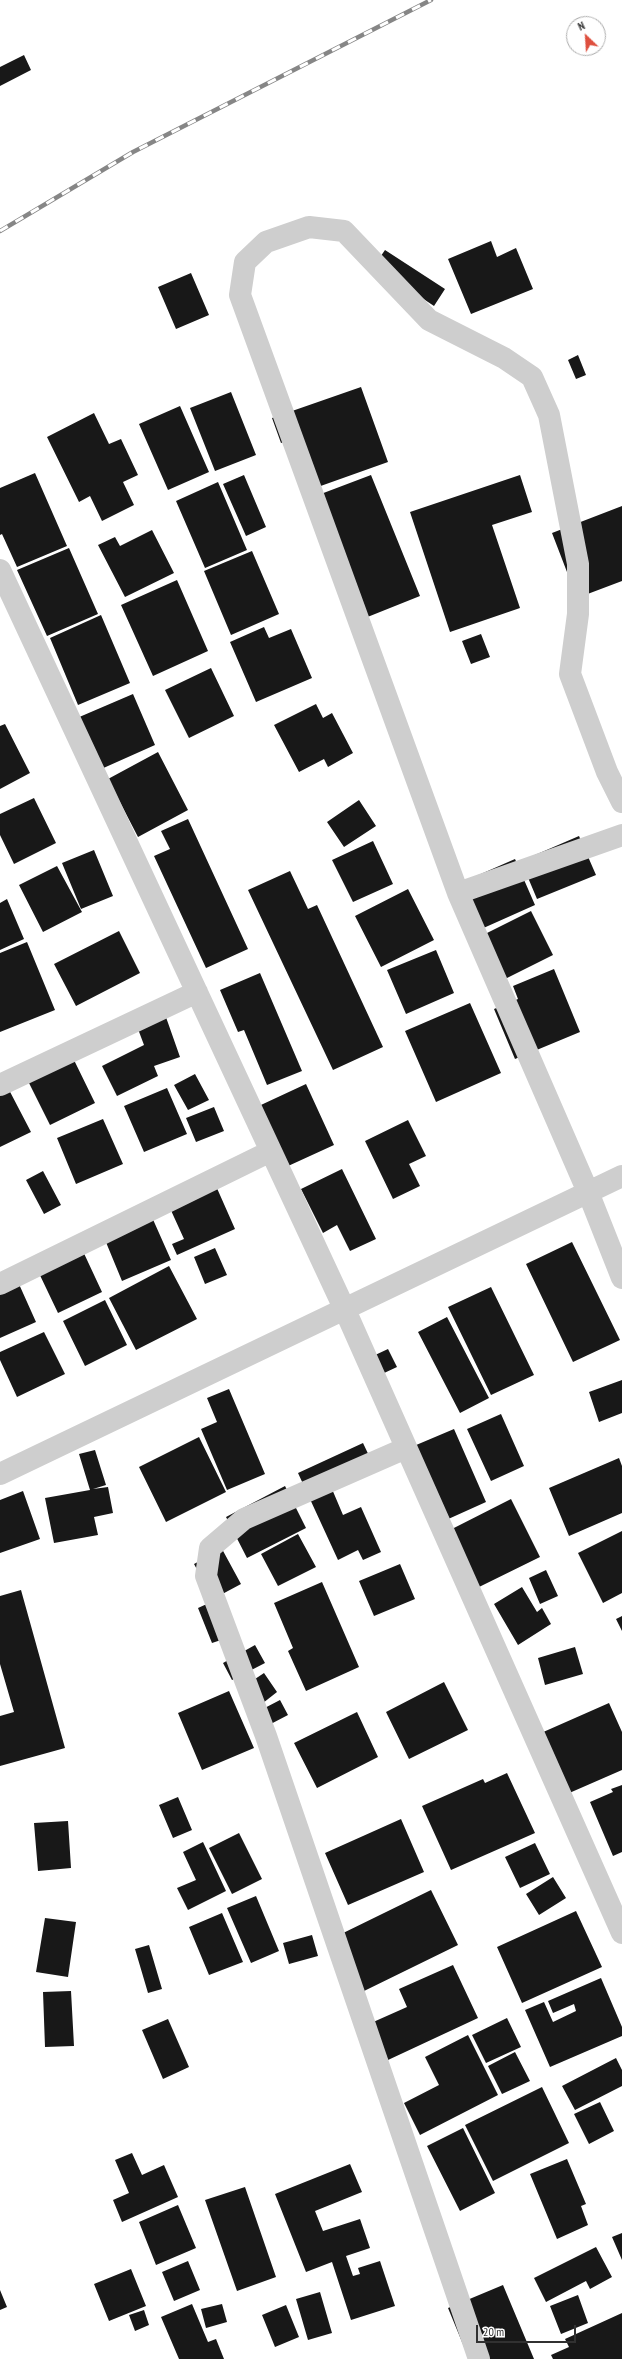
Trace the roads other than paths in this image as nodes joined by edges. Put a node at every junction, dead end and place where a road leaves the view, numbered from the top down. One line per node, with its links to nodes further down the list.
1 (0, 570): 5 (street)
2 (622, 802): 4 (street)
3 (622, 835): 4 (street)
4 (458, 893): 9 (street)
5 (196, 992): 6 (street); 7 (street)
6 (0, 1085)
7 (270, 1150): 11 (street); 12 (street)
8 (622, 1176): 9 (street)
9 (588, 1192): 10 (street); 12 (street)
10 (622, 1278)
11 (0, 1284)
12 (345, 1310): 13 (street); 14 (street)
13 (406, 1448): 15 (street); 16 (street)
14 (0, 1474)
15 (622, 1933)
16 (479, 2359)

